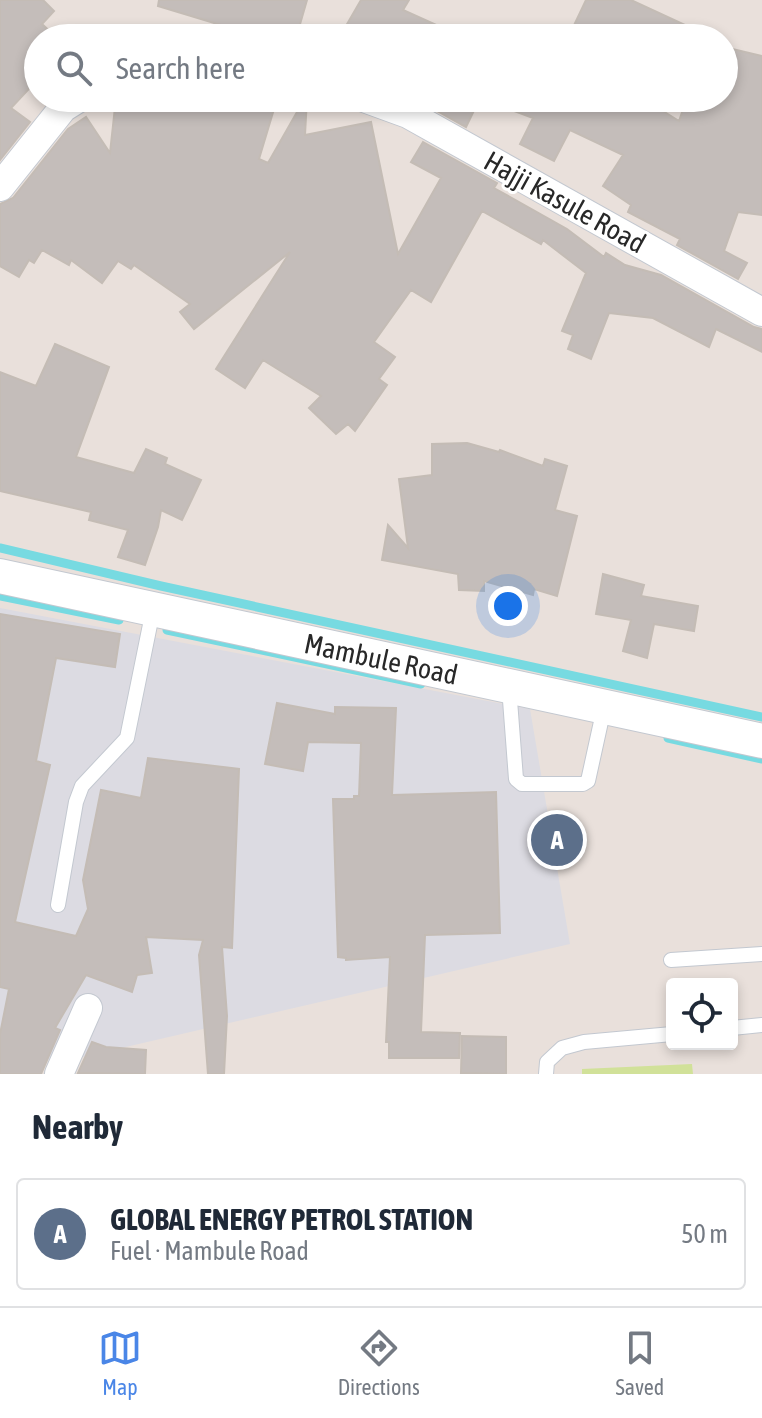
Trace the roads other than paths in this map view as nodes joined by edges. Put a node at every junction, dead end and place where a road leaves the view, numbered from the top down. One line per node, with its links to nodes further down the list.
1 (60, 112): 3 (street)
2 (402, 112): 4 (street, Hajji Kasule Road)
3 (0, 187)
4 (762, 312)
5 (0, 576): 6 (street, Mambule Road)
6 (153, 610): 7 (street, Mambule Road); 10 (lane)
7 (509, 687): 8 (street, Mambule Road); 8 (lane)
8 (604, 707): 9 (street, Mambule Road)
9 (762, 741)
10 (58, 905)
11 (762, 954): 12 (lane)
12 (671, 960)
13 (88, 1008): 17 (street)
14 (762, 1025): 15 (lane)
15 (738, 1027)
16 (666, 1035): 18 (lane)
17 (59, 1074)
18 (546, 1074)

